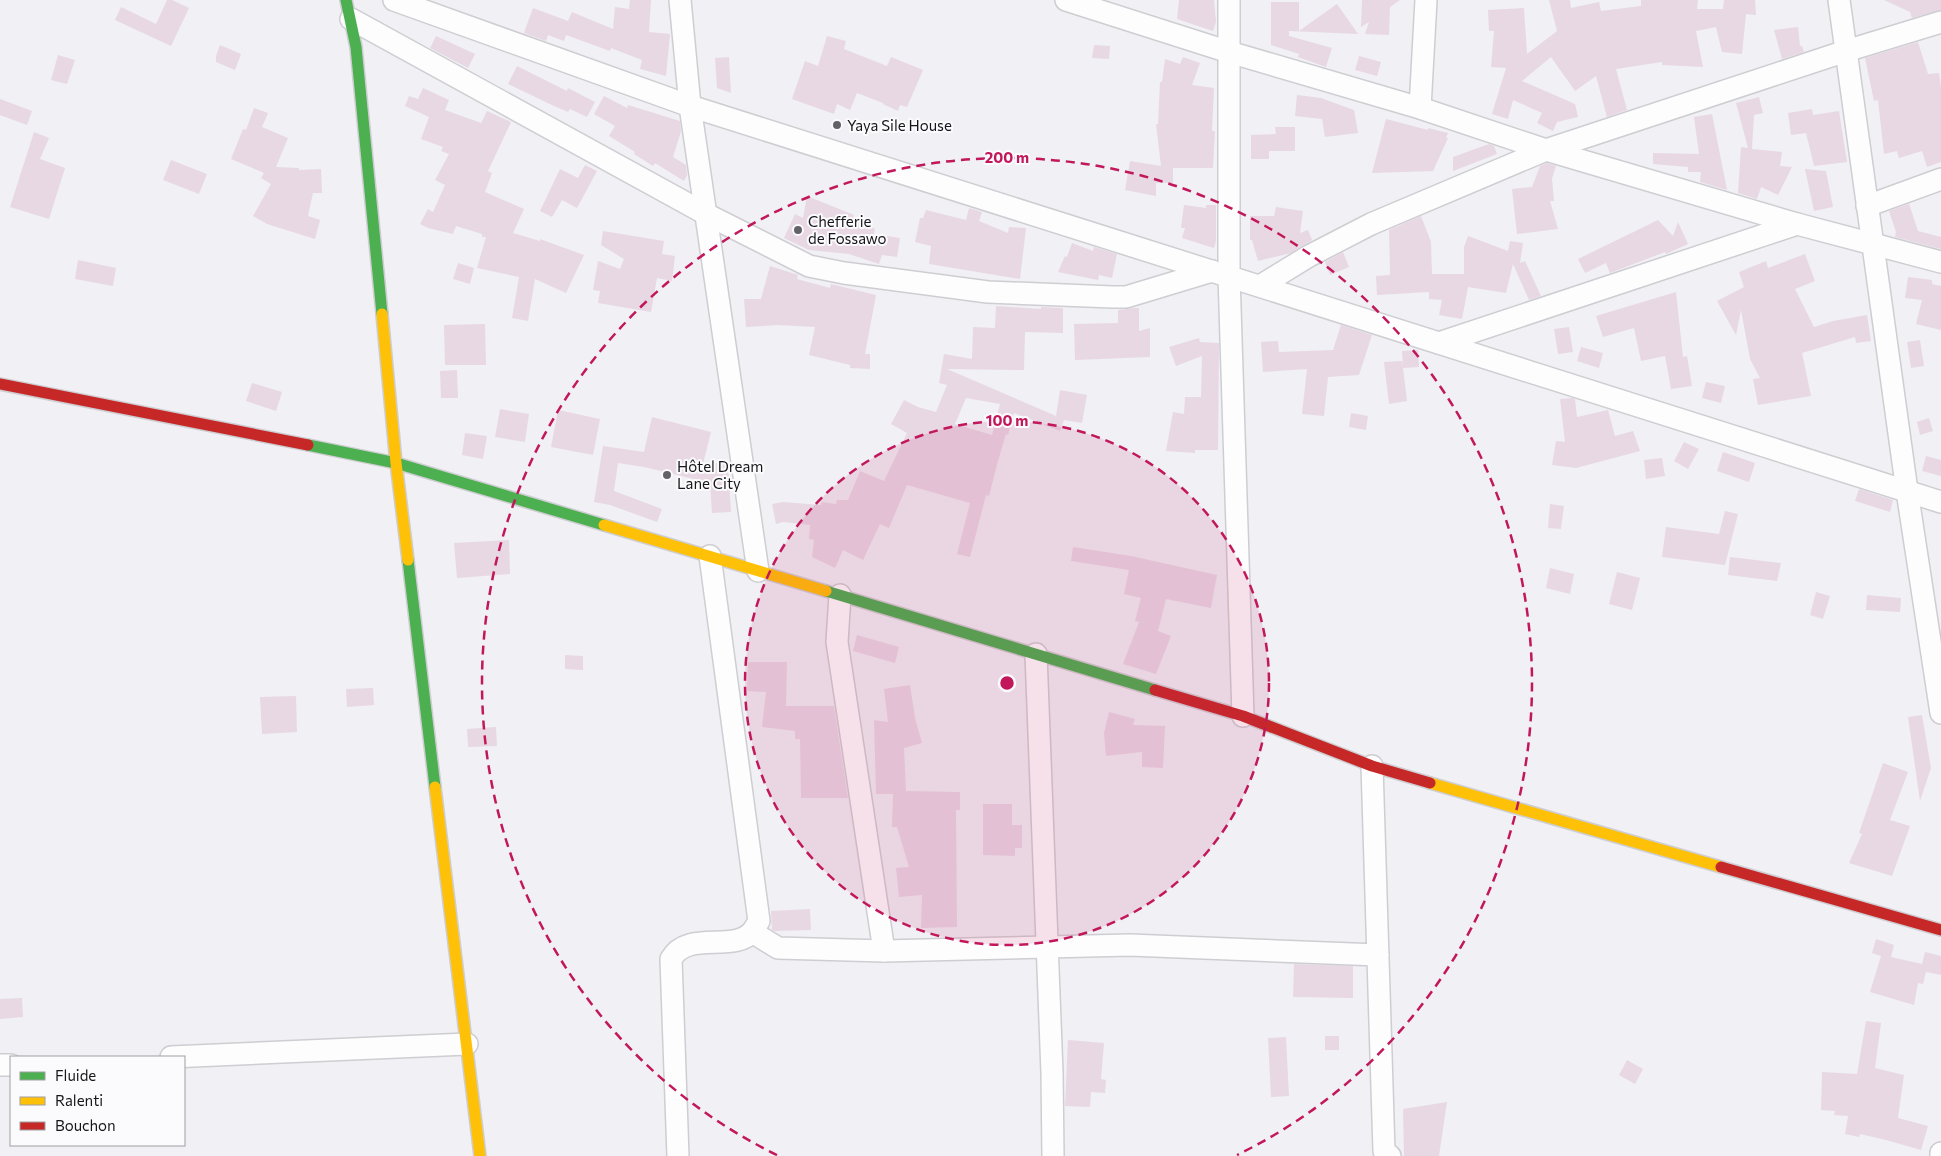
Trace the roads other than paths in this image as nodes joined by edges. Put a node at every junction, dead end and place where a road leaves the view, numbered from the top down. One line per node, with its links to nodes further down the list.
1 (394, 0): 11 (street)
2 (680, 0): 11 (street)
3 (1066, 0): 10 (street)
4 (1229, 0): 10 (street)
5 (1426, 0): 12 (street)
6 (1839, 0): 9 (street)
7 (349, 9): 16 (street); 24 (street)
8 (1941, 22): 9 (street)
9 (1846, 51): 13 (street); 15 (street)
10 (1229, 52): 12 (street); 20 (street)
11 (690, 106): 16 (street); 20 (street)
12 (1420, 108): 13 (street)
13 (1546, 150): 17 (street); 21 (street)
14 (1941, 179): 15 (street)
15 (1867, 206): 18 (street)
16 (706, 214): 20 (street); 28 (street)
17 (1797, 224): 18 (street); 22 (street)
18 (1872, 244): 19 (street); 25 (street)
19 (1941, 262)
20 (1221, 273): 21 (street); 32 (street)
21 (1260, 286): 22 (street)
22 (1439, 343): 25 (street)
23 (0, 384): 24 (street)
24 (396, 463): 27 (street); 39 (street)
25 (1907, 491): 26 (street); 31 (street)
26 (1941, 502)
27 (710, 556): 28 (street); 35 (street)
28 (758, 571): 29 (street)
29 (840, 595): 30 (street); 37 (street)
30 (1036, 654): 32 (street); 36 (street)
31 (1941, 712)
32 (1243, 716): 33 (street)
33 (1372, 766): 34 (street); 38 (street)
34 (1941, 930)
35 (752, 932): 37 (street); 42 (street)
36 (1047, 947): 37 (street); 38 (street); 43 (street)
37 (884, 951)
38 (1378, 955): 44 (street)
39 (467, 1044): 40 (street); 41 (street)
40 (185, 1056)
41 (480, 1156)
42 (678, 1156)
43 (1052, 1156)
44 (1390, 1156)

